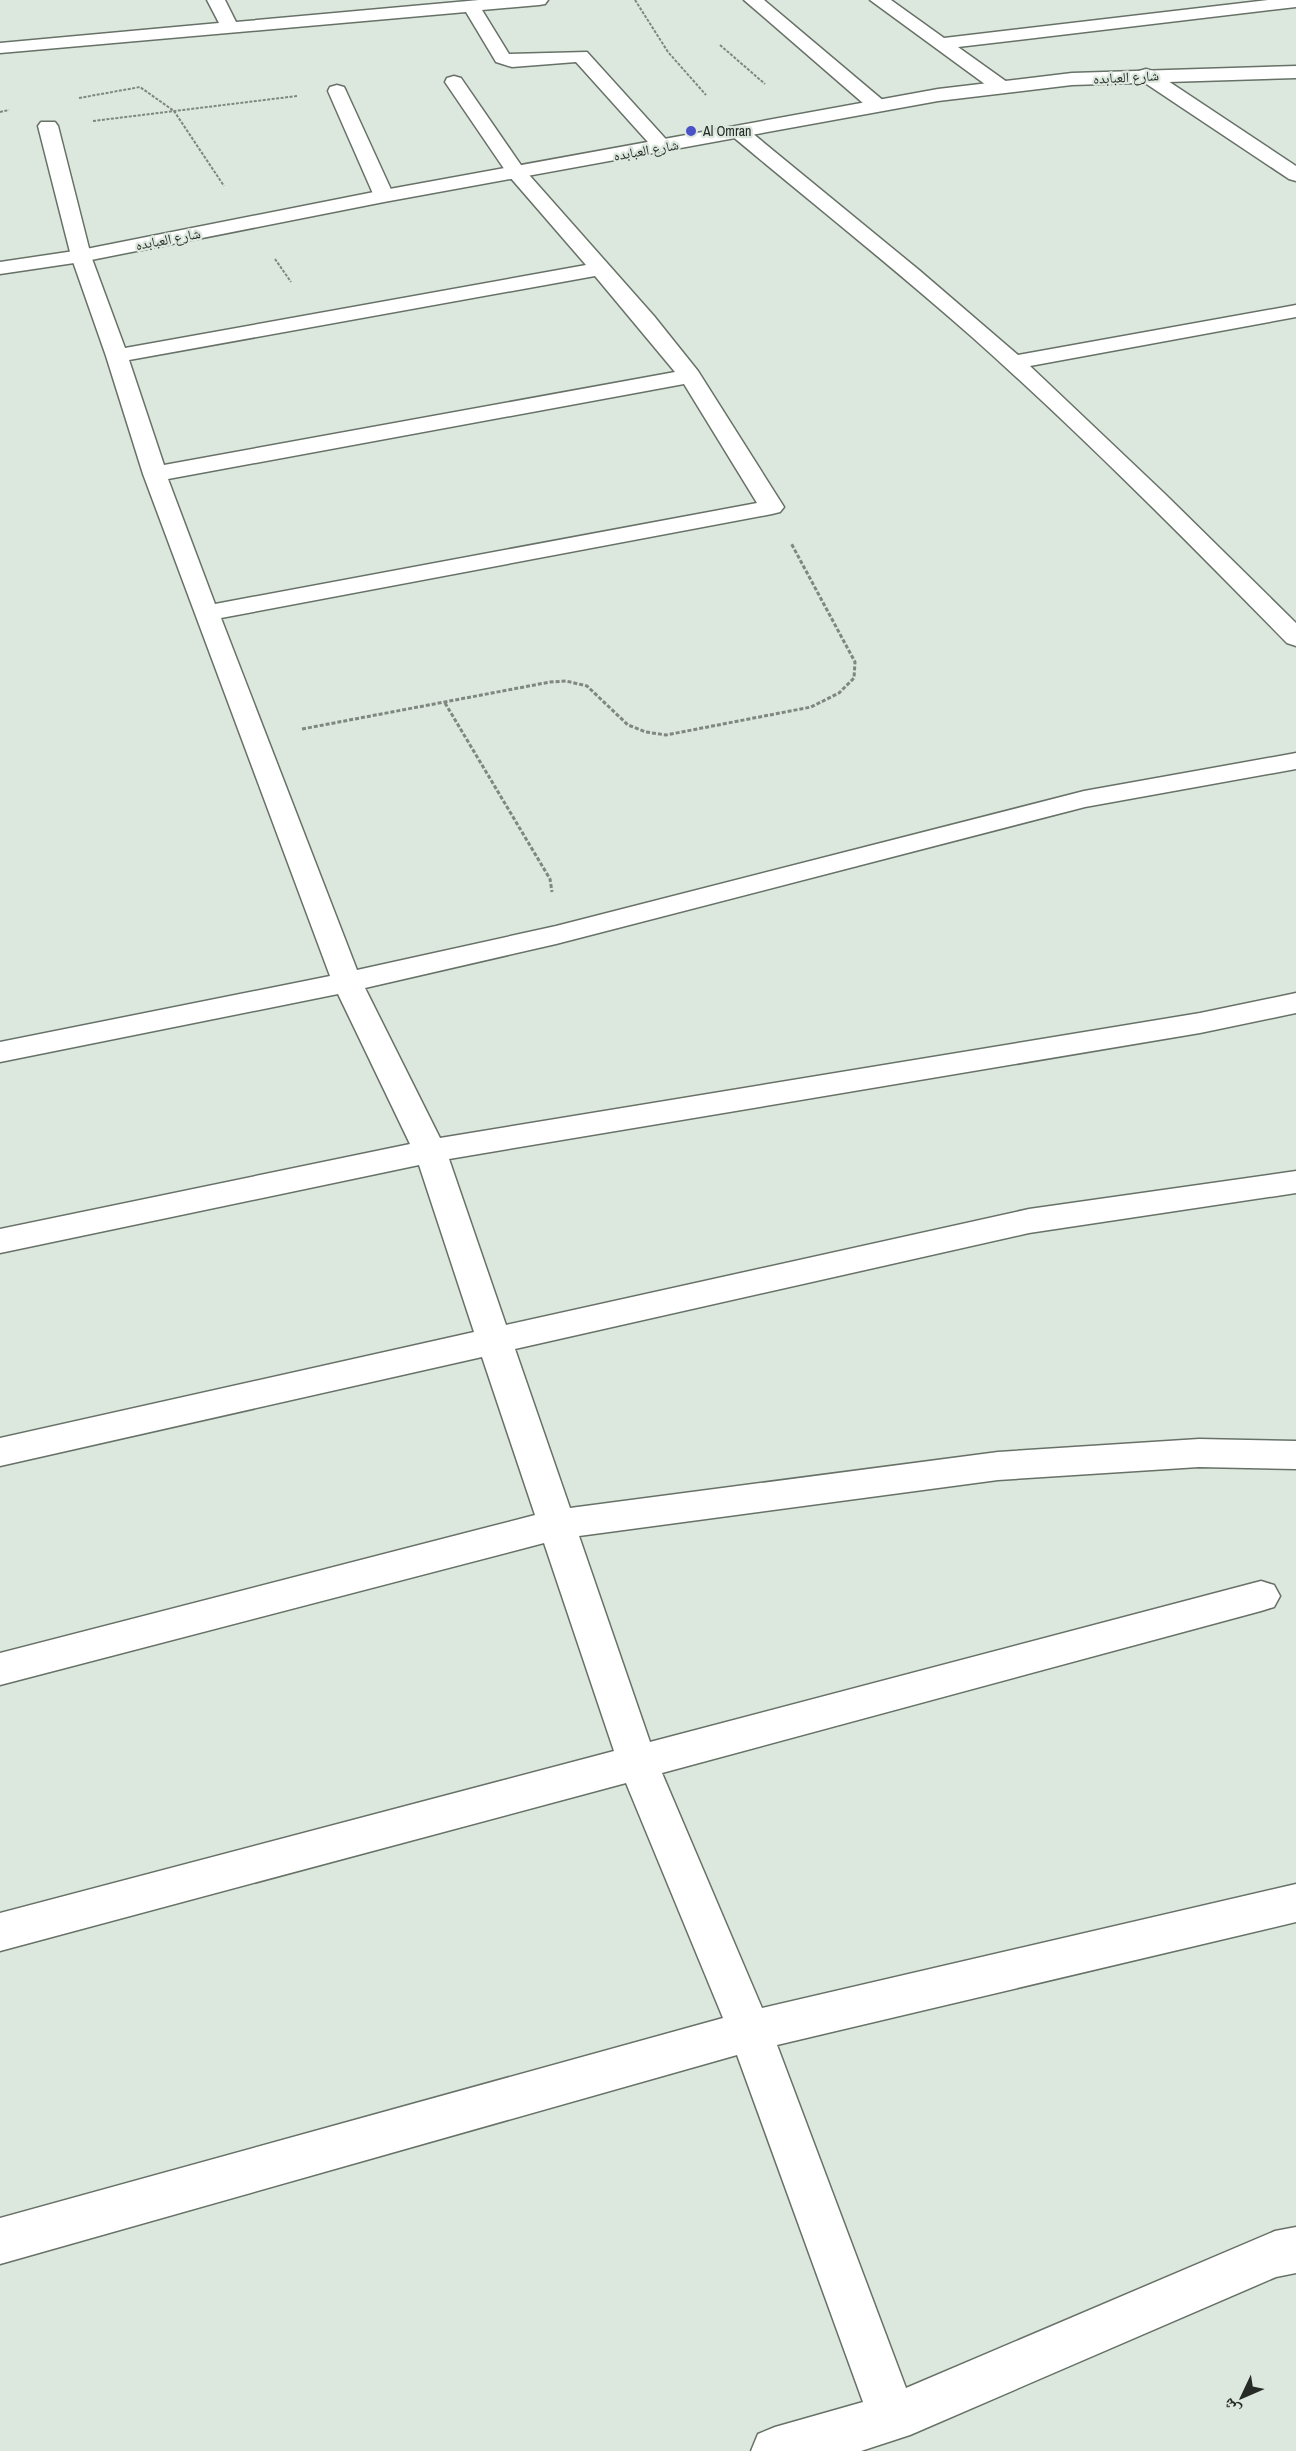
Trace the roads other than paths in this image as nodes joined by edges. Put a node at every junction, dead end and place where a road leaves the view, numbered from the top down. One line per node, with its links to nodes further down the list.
1 (216, 0): 10 (street)
2 (539, 0): 5 (street)
3 (753, 0): 18 (street)
4 (902, 0): 6 (street)
5 (514, 1): 8 (street)
6 (881, 1): 11 (street)
7 (1296, 2): 11 (street)
8 (471, 6): 9 (street); 21 (street)
9 (370, 7): 10 (street)
10 (231, 28): 12 (street)
11 (941, 44): 16 (street)
12 (0, 48)
13 (1296, 72): 14 (street, شارع العبابده)
14 (1146, 75): 16 (street, شارع العبابده); 23 (street)
15 (454, 82): 22 (street)
16 (1000, 86): 18 (street, شارع العبابده)
17 (337, 91): 24 (street)
18 (878, 105): 20 (street, شارع العبابده)
19 (48, 126): 25 (street)
20 (739, 132): 21 (street, شارع العبابده); 30 (street)
21 (663, 147): 22 (street, شارع العبابده)
22 (516, 172): 24 (street, شارع العبابده); 27 (street)
23 (1296, 175)
24 (384, 196): 25 (street, شارع العبابده)
25 (81, 256): 26 (street, شارع العبابده); 29 (street)
26 (0, 268)
27 (599, 269): 29 (street); 31 (street)
28 (1296, 311): 30 (street)
29 (117, 356): 32 (street)
30 (1012, 363): 34 (street)
31 (690, 376): 32 (street); 33 (street)
32 (155, 474): 33 (street)
33 (206, 613): 36 (street)
34 (1296, 638)
35 (1296, 761): 36 (street)
36 (347, 982): 38 (street); 39 (street)
37 (1296, 1002): 39 (street)
38 (0, 1052)
39 (430, 1151): 41 (street); 42 (street)
40 (1296, 1182): 42 (street)
41 (0, 1241)
42 (494, 1343): 43 (street); 45 (street)
43 (0, 1452)
44 (1296, 1455): 45 (street)
45 (555, 1526): 47 (street); 48 (street)
46 (1261, 1596): 48 (street)
47 (0, 1669)
48 (638, 1764): 50 (street); 51 (street)
49 (1296, 1903): 51 (street)
50 (0, 1932)
51 (750, 2031): 52 (street); 54 (street)
52 (0, 2241)
53 (1296, 2250): 54 (street)
54 (893, 2418): 55 (street)
55 (775, 2451)

